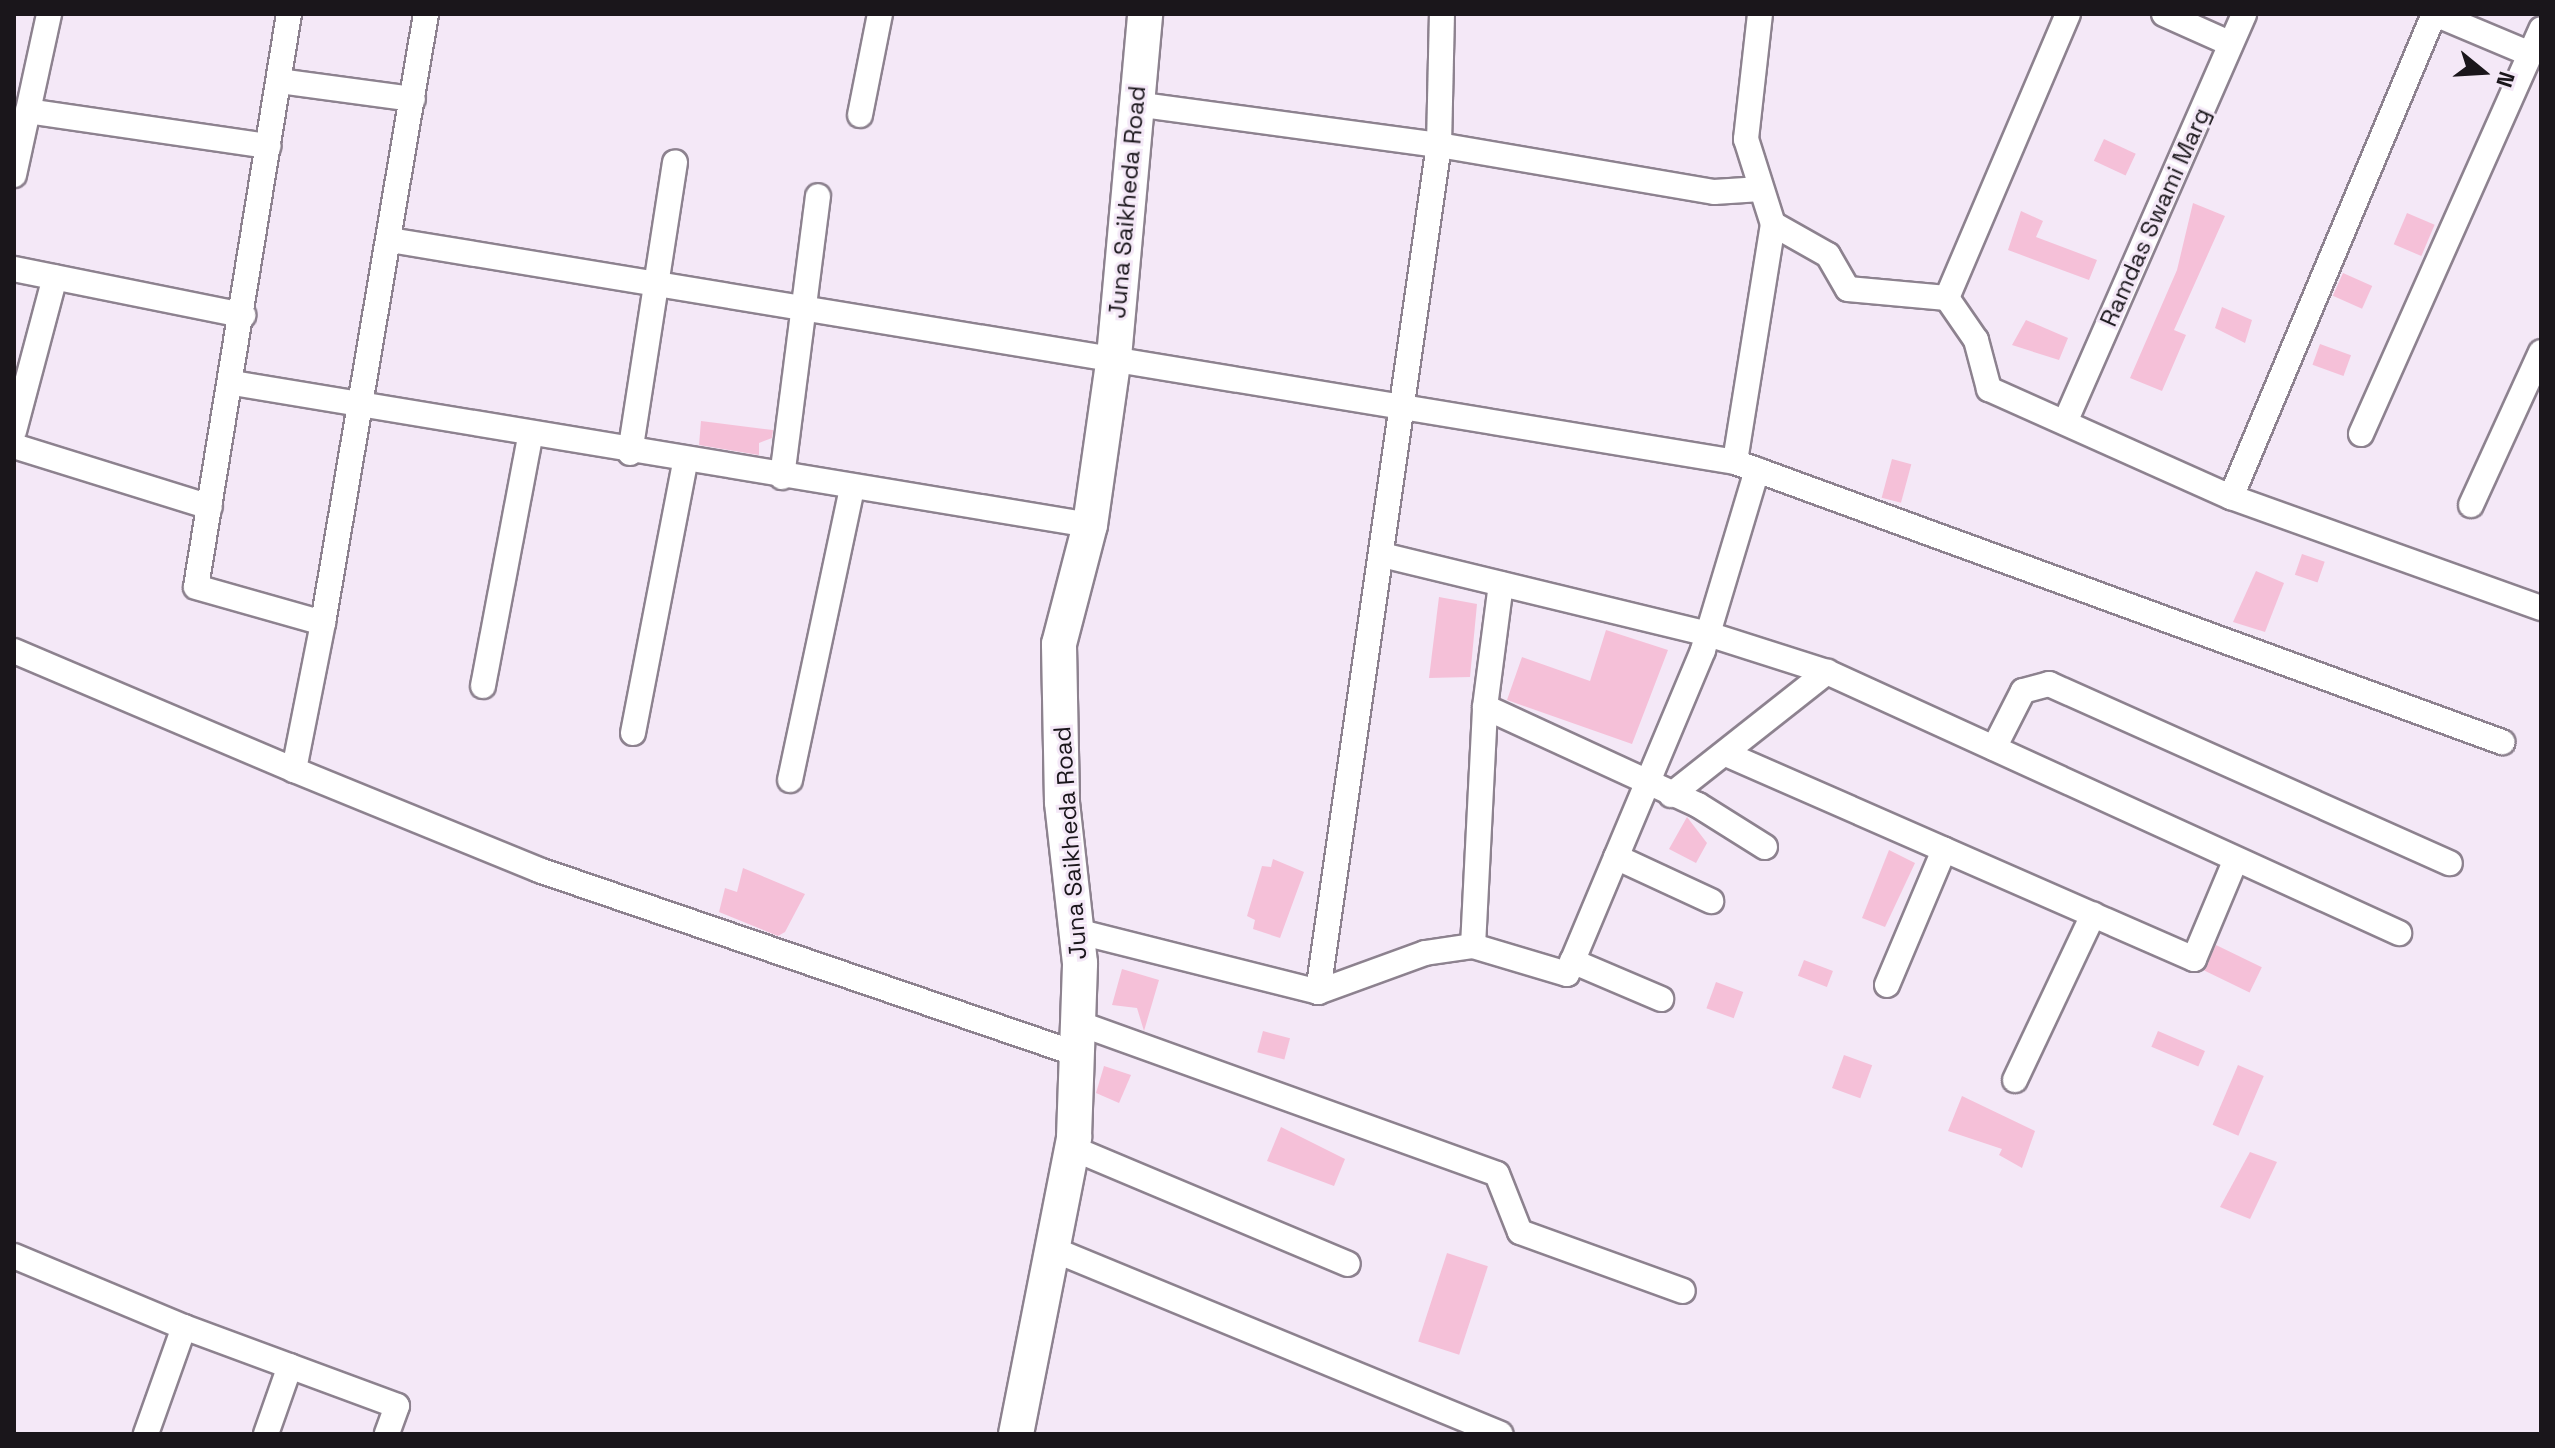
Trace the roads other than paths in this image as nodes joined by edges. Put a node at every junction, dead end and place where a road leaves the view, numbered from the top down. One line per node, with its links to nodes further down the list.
1 (49, 14): 18 (street)
2 (289, 14): 15 (street)
3 (426, 14): 16 (street)
4 (880, 14): 19 (street)
5 (1145, 14): 17 (main road, Juna Saikheda Road)
6 (1442, 14): 20 (street)
7 (1760, 14): 24 (street)
8 (2068, 14): 31 (street)
9 (2164, 14): 13 (street)
10 (2244, 14): 13 (street, Ramdas Swami Marg)
11 (2434, 14): 14 (street); 49 (street)
12 (2541, 29): 14 (street)
13 (2231, 44): 39 (street, Ramdas Swami Marg)
14 (2530, 54): 41 (street)
15 (279, 81): 16 (street); 21 (street)
16 (413, 99): 27 (street)
17 (1135, 104): 20 (street); 35 (main road, Juna Saikheda Road)
18 (28, 111): 21 (street); 23 (street)
19 (860, 115)
20 (1439, 145): 24 (street); 38 (street)
21 (268, 146): 33 (street)
22 (675, 162): 30 (street)
23 (14, 175)
24 (1761, 189): 26 (street)
25 (818, 196): 32 (street)
26 (1773, 224): 31 (street); 46 (street)
27 (390, 240): 30 (street); 37 (street)
28 (14, 269): 29 (street)
29 (55, 277): 33 (street); 40 (street)
30 (656, 287): 32 (street); 44 (street)
31 (1947, 298): 39 (street)
32 (804, 309): 35 (street); 47 (street)
33 (243, 315): 36 (street)
34 (2541, 352): 50 (street)
35 (1114, 357): 38 (street); 52 (main road, Juna Saikheda Road)
36 (233, 383): 37 (street); 51 (street)
37 (360, 405): 42 (street); 56 (street)
38 (1402, 406): 46 (street); 53 (street)
39 (2066, 420): 49 (street)
40 (14, 431)
41 (2361, 434)
42 (530, 438): 44 (street); 60 (street)
43 (14, 446): 51 (street)
44 (630, 453): 45 (street)
45 (685, 462): 47 (street); 62 (street)
46 (1746, 466): 57 (street); 63 (street)
47 (782, 477): 48 (street)
48 (852, 489): 52 (street); 67 (street)
49 (2231, 497): 55 (street)
50 (2471, 505)
51 (210, 507): 56 (street)
52 (1090, 525): 77 (main road, Juna Saikheda Road)
53 (1382, 555): 54 (street); 82 (street)
54 (1501, 584): 57 (street); 61 (street)
55 (2541, 608)
56 (323, 623): 66 (street)
57 (1708, 634): 59 (street); 68 (street)
58 (14, 651): 66 (street)
59 (1827, 672): 64 (street); 65 (street)
60 (483, 686)
61 (1485, 707): 68 (street); 79 (street)
62 (633, 733)
63 (2502, 742)
64 (1994, 748): 73 (street); 74 (street)
65 (1726, 754): 69 (street); 71 (street)
66 (294, 770): 84 (street)
67 (790, 780)
68 (1647, 783): 69 (street); 72 (street)
69 (1671, 795): 70 (street)
70 (1765, 847)
71 (1944, 850): 76 (street); 81 (street)
72 (1616, 857): 75 (street); 80 (street)
73 (2236, 859): 76 (street); 78 (street)
74 (2450, 863)
75 (1711, 901)
76 (2093, 915): 85 (street)
77 (1076, 931): 82 (street); 84 (main road, Juna Saikheda Road)
78 (2399, 933)
79 (1473, 946): 80 (street); 82 (street)
80 (1572, 961): 83 (street)
81 (1887, 985)
82 (1318, 992)
83 (1661, 999)
84 (1077, 1038): 86 (main road, Juna Saikheda Road); 90 (street)
85 (2015, 1080)
86 (1072, 1148): 87 (main road, Juna Saikheda Road); 89 (street)
87 (1052, 1249): 96 (main road, Juna Saikheda Road); 97 (street)
88 (14, 1256): 91 (street)
89 (1348, 1264)
90 (1683, 1291)
91 (184, 1327): 92 (street); 93 (street)
92 (290, 1366): 94 (street); 95 (street)
93 (146, 1434)
94 (266, 1434)
95 (387, 1434)
96 (1016, 1434)
97 (1500, 1434)

